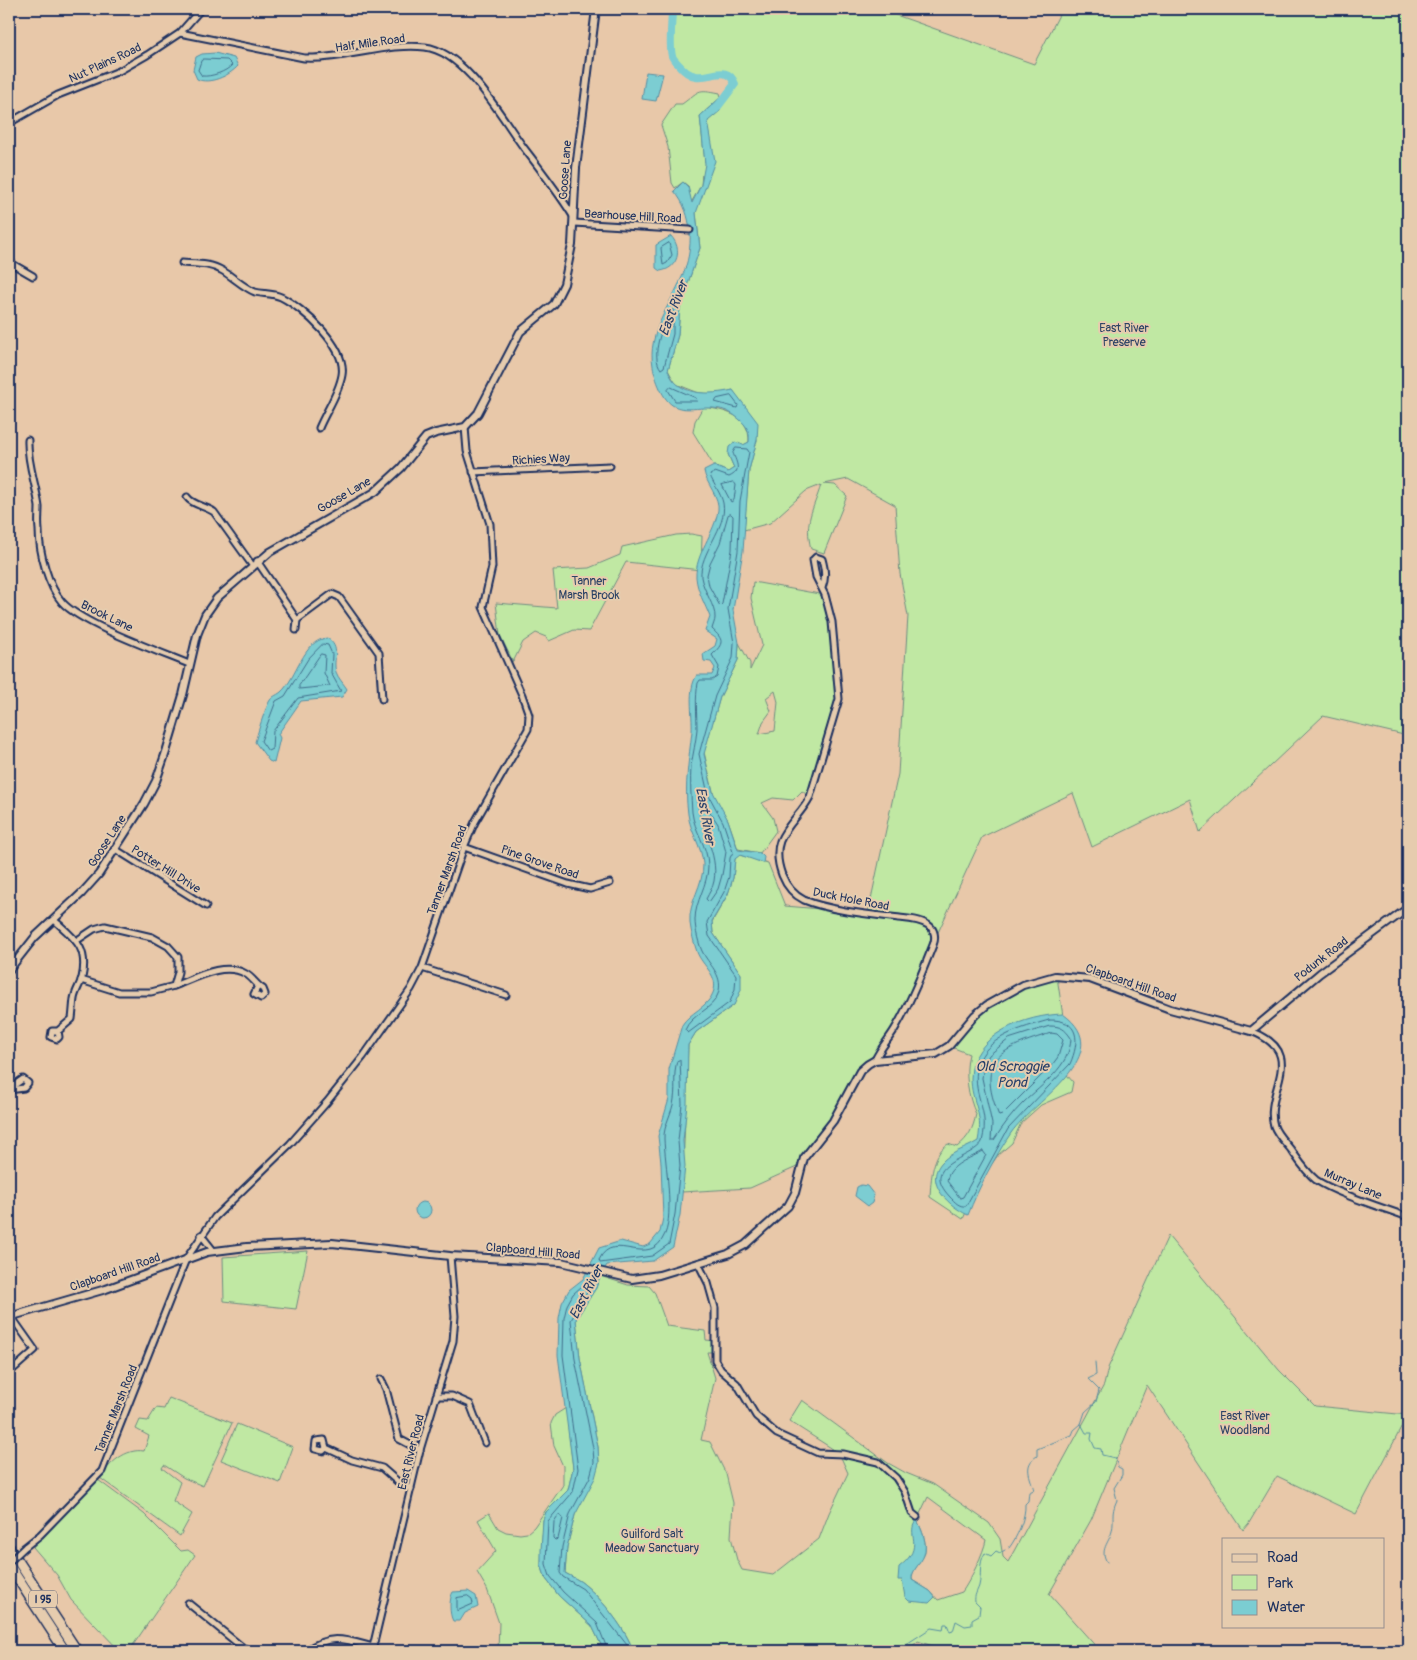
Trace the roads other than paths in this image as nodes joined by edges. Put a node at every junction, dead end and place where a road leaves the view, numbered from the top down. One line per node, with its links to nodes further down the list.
1 (200, 9): 3 (street, Nut Plains Road)
2 (596, 9): 5 (street, Goose Lane)
3 (180, 32): 4 (street, Nut Plains Road); 5 (street, Half Mile Road)
4 (9, 123)
5 (574, 219): 6 (street, Bearhouse Hill Road); 10 (street, Goose Lane)
6 (690, 230)
7 (9, 262): 9 (street)
8 (182, 263): 11 (street)
9 (33, 276)
10 (464, 427): 14 (street, Tanner Marsh Road); 16 (street, Goose Lane)
11 (319, 428)
12 (28, 440): 20 (street, Brook Lane)
13 (610, 466): 14 (street, Richies Way)
14 (473, 472): 22 (street, Tanner Marsh Road)
15 (187, 497): 16 (street)
16 (255, 563): 18 (street); 20 (street, Goose Lane)
17 (822, 588): 17 (street, Duck Hole Road); 37 (street, Duck Hole Road)
18 (297, 620): 19 (street); 21 (street)
19 (296, 630)
20 (189, 664): 23 (street, Goose Lane)
21 (382, 699)
22 (464, 847): 24 (street, Pine Grove Road); 29 (street, Tanner Marsh Road)
23 (115, 849): 25 (street, Potter Hill Drive); 27 (street, Goose Lane)
24 (610, 884)
25 (206, 906)
26 (1408, 908): 36 (street, Podunk Road)
27 (54, 920): 28 (street); 30 (street, Goose Lane)
28 (76, 941): 31 (street); 32 (street)
29 (422, 968): 34 (street); 39 (street, Tanner Marsh Road)
30 (9, 970)
31 (81, 980): 32 (street); 35 (street)
32 (174, 986): 33 (street)
33 (258, 986)
34 (506, 995)
35 (58, 1031)
36 (1251, 1031): 37 (street, Clapboard Hill Road); 38 (street, Murray Lane)
37 (875, 1060): 43 (street, Clapboard Hill Road)
38 (1408, 1217)
39 (201, 1235): 40 (street); 42 (street, Tanner Marsh Road)
40 (213, 1250): 41 (street, Clapboard Hill Road); 42 (street, Clapboard Hill Road)
41 (450, 1256): 43 (street, Clapboard Hill Road); 47 (street, East River Road)
42 (186, 1260): 44 (street, Clapboard Hill Road); 54 (street, Tanner Marsh Road, bridge)
43 (698, 1263): 52 (street)
44 (10, 1316): 45 (street)
45 (9, 1374)
46 (381, 1379): 50 (street)
47 (436, 1396): 48 (street); 50 (street, East River Road)
48 (485, 1443)
49 (326, 1448): 51 (street)
50 (420, 1450): 51 (street, East River Road)
51 (412, 1489): 56 (street, East River Road)
52 (917, 1517)
53 (9, 1547): 58 (highway, I 95)
54 (9, 1564): 57 (highway, I 95)
55 (188, 1603): 59 (street)
56 (372, 1649): 60 (street)
57 (65, 1651)
58 (77, 1651)
59 (247, 1651)
60 (306, 1651)

